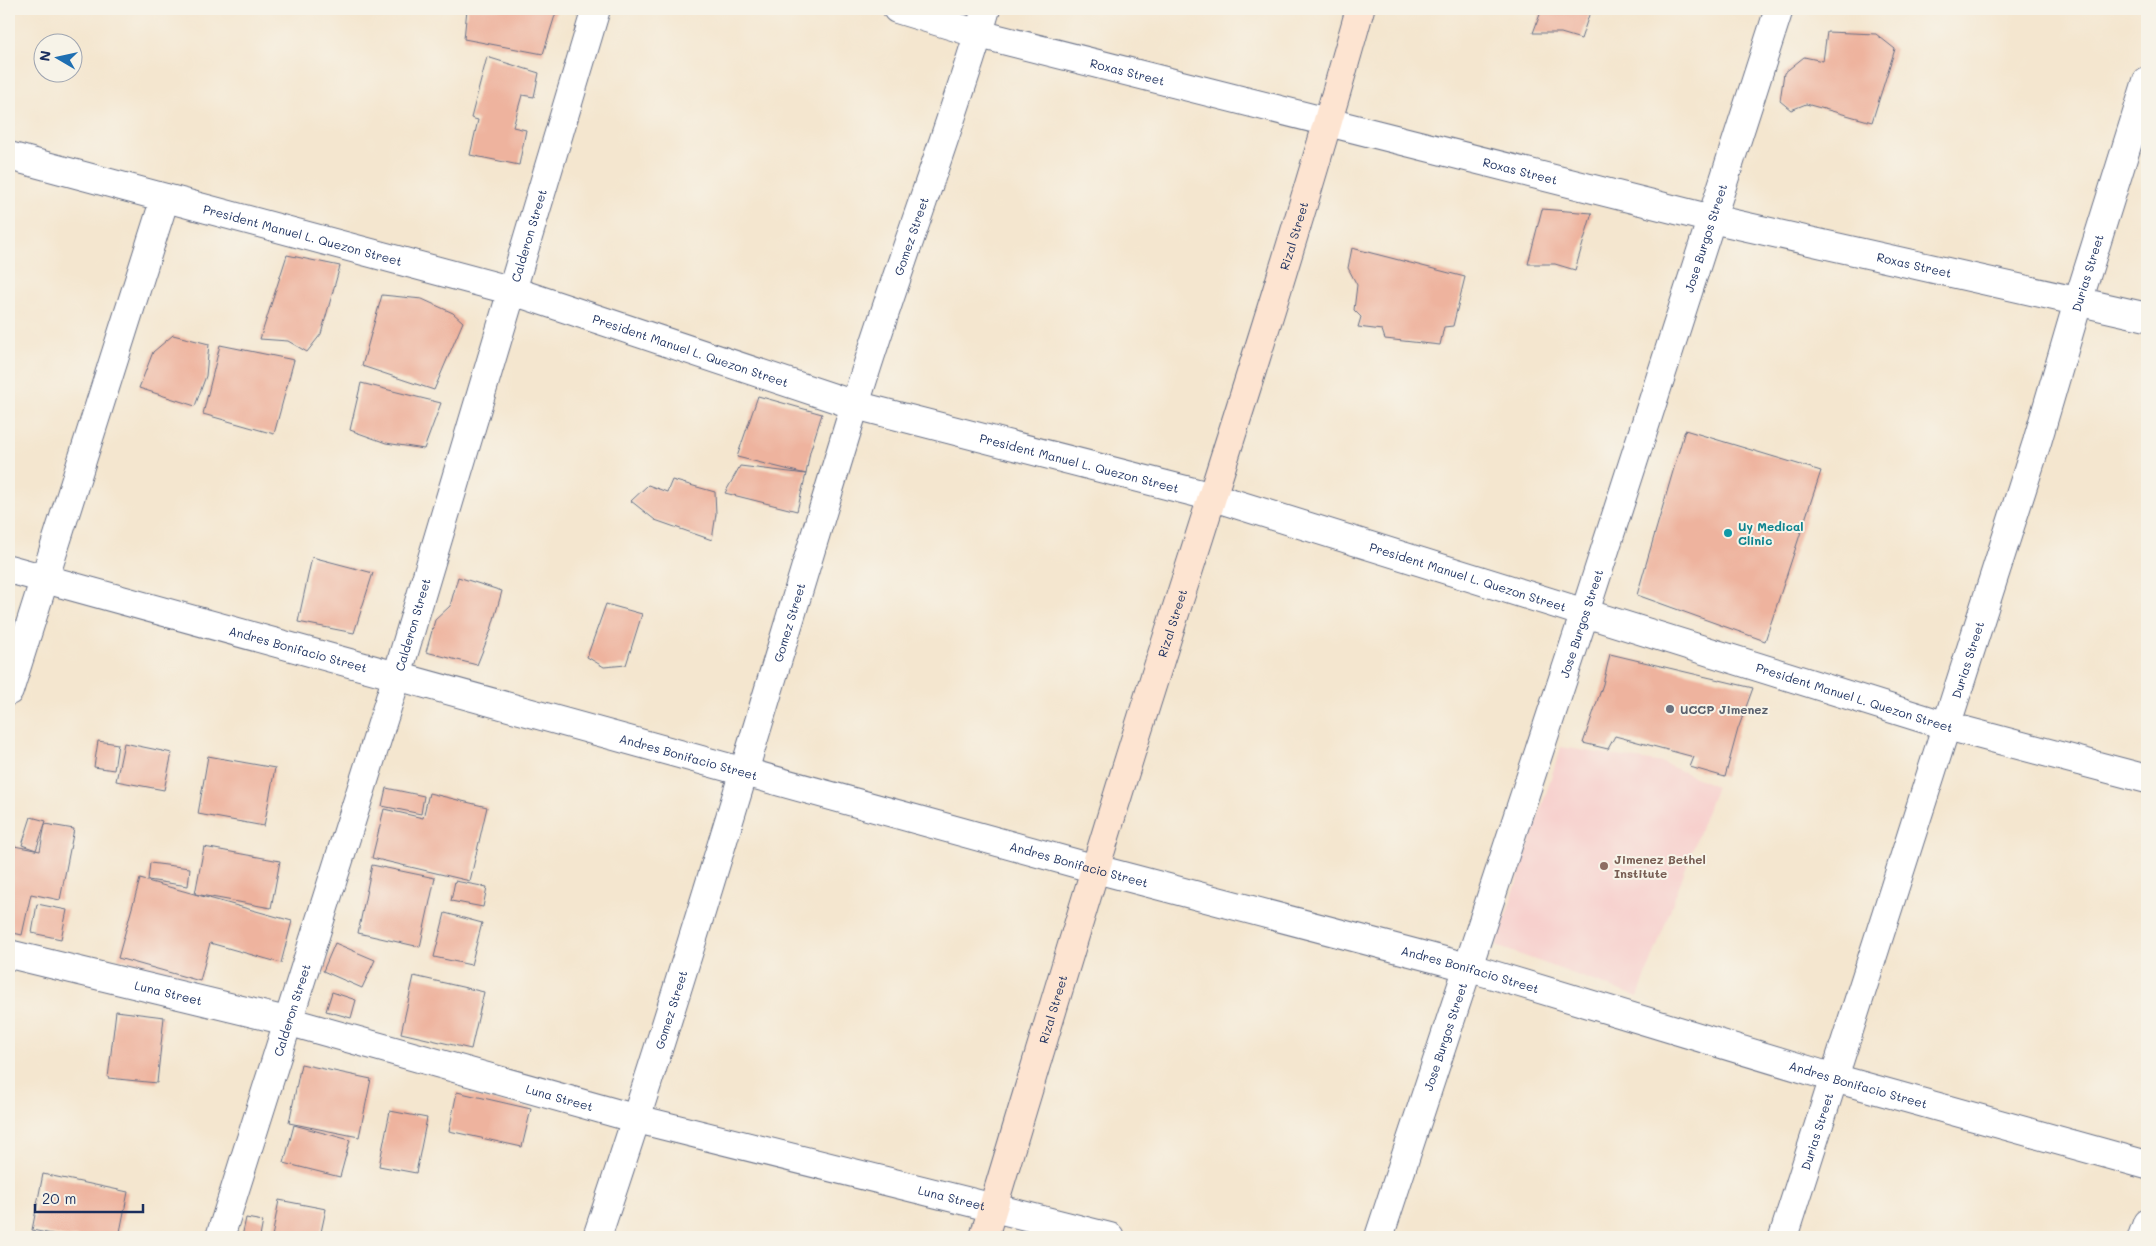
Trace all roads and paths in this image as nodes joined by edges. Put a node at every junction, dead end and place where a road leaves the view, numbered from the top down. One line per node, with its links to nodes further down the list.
1 (596, 9): 11 (street, Calderon Street)
2 (897, 9): 5 (street, Roxas Street)
3 (1360, 9): 7 (main road, Rizal Street)
4 (1779, 9): 10 (street, Jose Burgos Street)
5 (982, 21): 7 (street, Roxas Street); 14 (street, Gomez Street)
6 (2147, 81): 12 (street, Durias Street)
7 (1328, 123): 10 (street, Roxas Street); 15 (main road, Rizal Street)
8 (9, 156): 9 (street, President Manuel L. Quezon Street)
9 (166, 198): 11 (street, President Manuel L. Quezon Street); 17 (street)
10 (1712, 219): 12 (street, Roxas Street); 18 (street, Jose Burgos Street)
11 (513, 291): 14 (street, President Manuel L. Quezon Street); 19 (street, Calderon Street)
12 (2078, 302): 13 (street, Roxas Street); 21 (street, Durias Street)
13 (2147, 317)
14 (855, 405): 15 (street, President Manuel L. Quezon Street); 22 (street, Gomez Street)
15 (1213, 497): 18 (street, President Manuel L. Quezon Street); 24 (main road, Rizal Street)
16 (9, 569): 17 (street, Andres Bonifacio Street)
17 (44, 579): 19 (street, Andres Bonifacio Street); 20 (street)
18 (1585, 612): 21 (street, President Manuel L. Quezon Street); 26 (street, Jose Burgos Street)
19 (398, 676): 22 (street, Andres Bonifacio Street); 27 (street, Calderon Street)
20 (9, 691)
21 (1947, 726): 23 (street, President Manuel L. Quezon Street); 28 (street, Durias Street)
22 (745, 772): 24 (street, Andres Bonifacio Street); 29 (street, Gomez Street)
23 (2147, 779)
24 (1096, 869): 26 (street, Andres Bonifacio Street); 31 (main road, Rizal Street)
25 (9, 954): 27 (street, Luna Street)
26 (1467, 967): 28 (street, Andres Bonifacio Street); 37 (street, Jose Burgos Street)
27 (287, 1021): 29 (street, Luna Street); 33 (street, Calderon Street)
28 (1834, 1078): 30 (street, Andres Bonifacio Street); 38 (street, Durias Street)
29 (637, 1118): 31 (street, Luna Street); 34 (street, Gomez Street)
30 (2147, 1165)
31 (993, 1207): 35 (main road, Rizal Street); 36 (street, Luna Street)
32 (2147, 1223): 39 (street)
33 (220, 1237)
34 (597, 1237)
35 (984, 1237)
36 (1110, 1237)
37 (1379, 1237)
38 (1783, 1237)
39 (2142, 1237)

